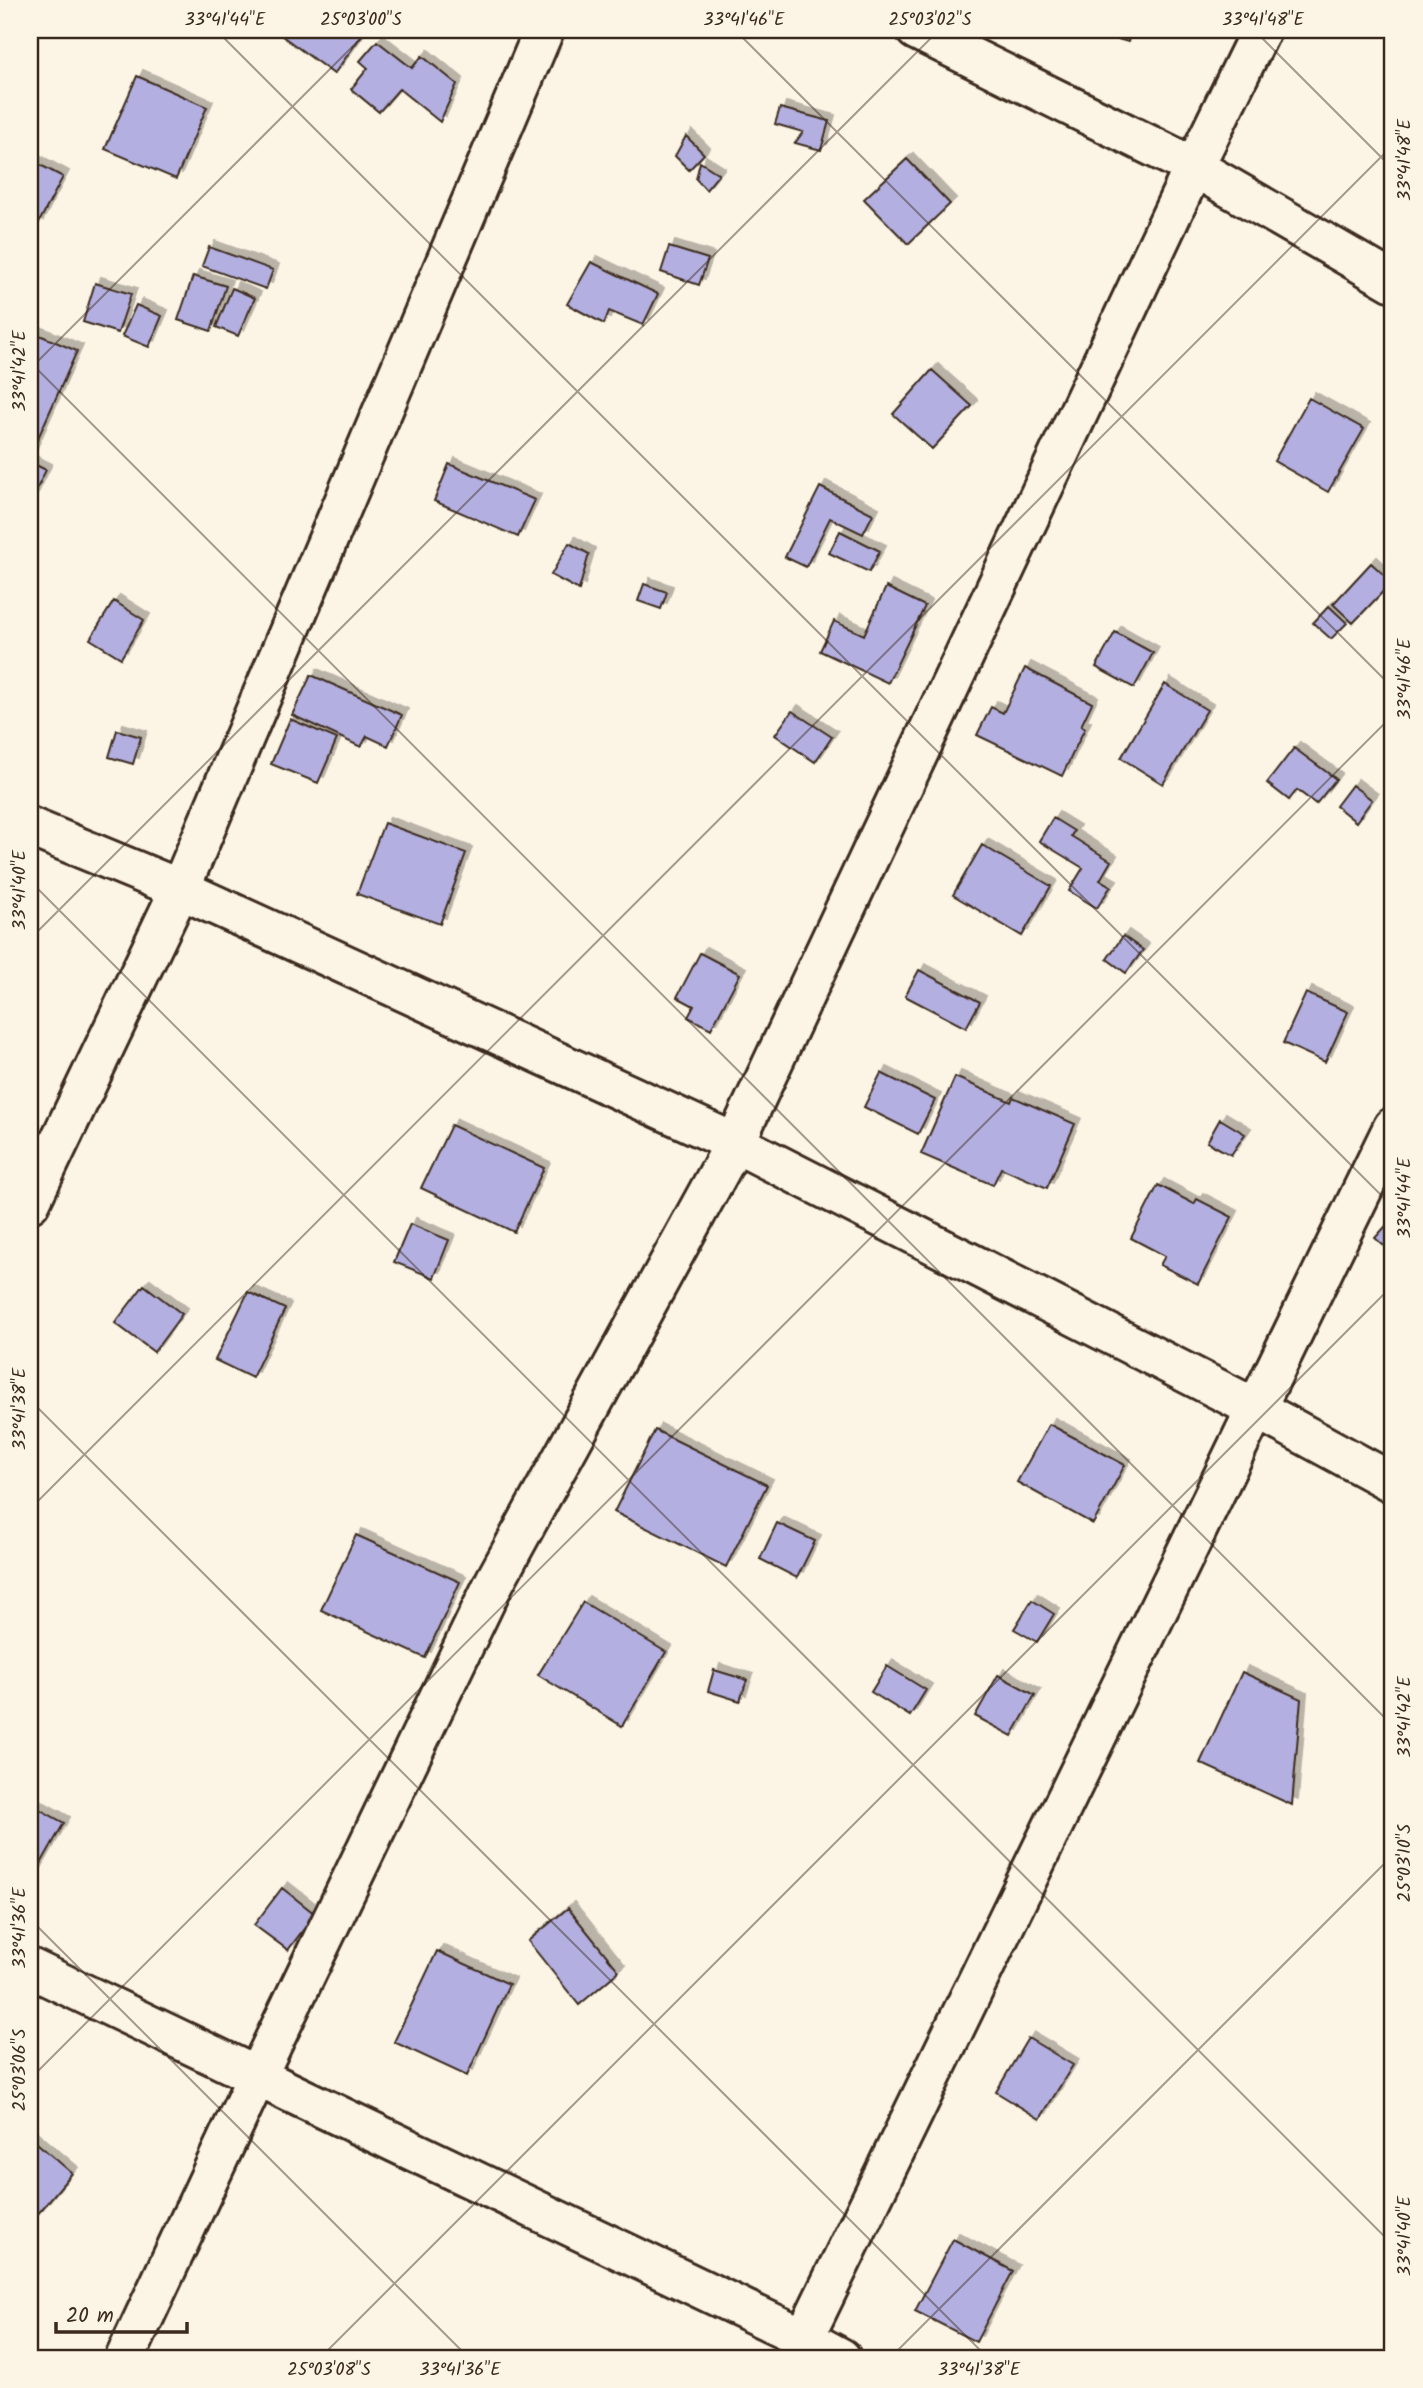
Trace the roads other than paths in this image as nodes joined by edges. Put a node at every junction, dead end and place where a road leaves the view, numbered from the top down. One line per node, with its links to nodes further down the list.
1 (544, 30): 7 (street)
2 (916, 30): 4 (street)
3 (1261, 30): 4 (street)
4 (1194, 167): 5 (street); 9 (street)
5 (1393, 282)
6 (30, 827): 7 (street)
7 (180, 890): 9 (street); 10 (street)
8 (1393, 1128): 11 (street)
9 (735, 1143): 11 (street); 14 (street)
10 (30, 1203)
11 (1255, 1408): 12 (street); 15 (street)
12 (1393, 1483)
13 (30, 1968): 14 (street)
14 (257, 2076): 15 (street); 16 (street)
15 (804, 2338): 17 (street)
16 (125, 2358)
17 (841, 2358)

